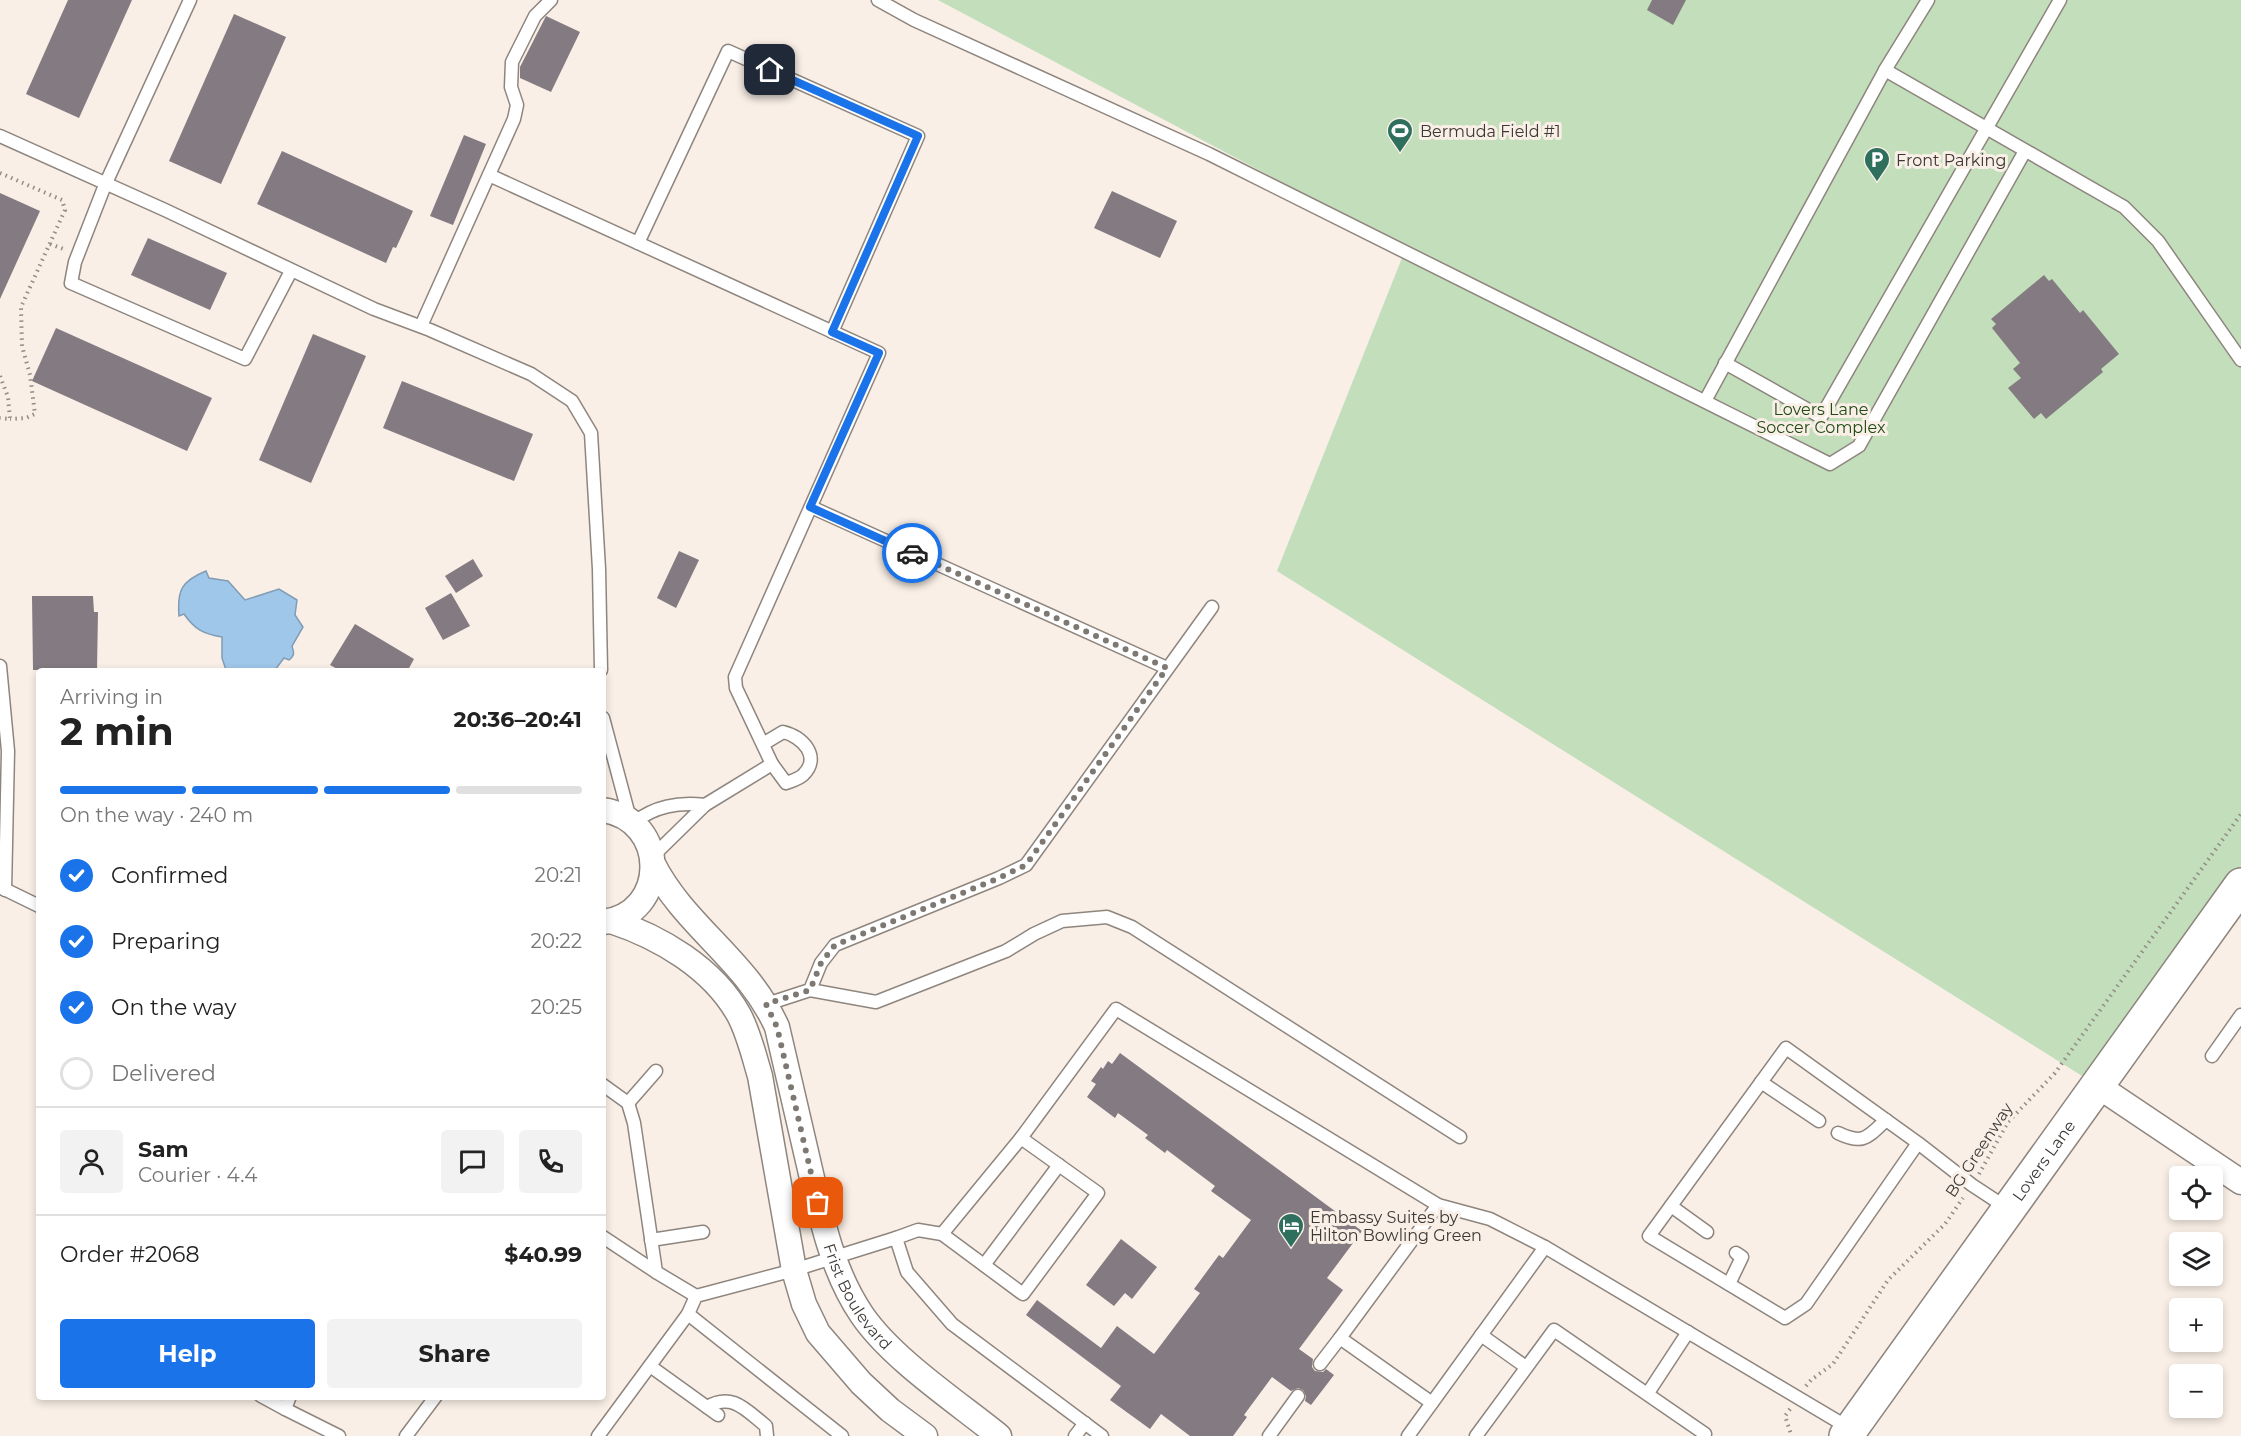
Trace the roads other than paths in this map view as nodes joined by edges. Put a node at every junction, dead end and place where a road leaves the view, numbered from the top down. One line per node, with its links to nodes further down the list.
1 (190, 0): 11 (lane)
2 (551, 0): 10 (lane)
3 (878, 0): 18 (lane)
4 (1928, 0): 6 (lane)
5 (2060, 0): 7 (lane)
6 (1885, 69): 7 (lane); 17 (lane)
7 (1987, 129): 9 (lane); 17 (lane)
8 (0, 136): 11 (lane)
9 (2025, 151): 16 (lane); 18 (lane)
10 (489, 175): 12 (lane); 14 (lane)
11 (105, 185): 13 (lane); 13 (lane)
12 (638, 243): 15 (lane); 15 (lane)
13 (291, 271): 14 (lane)
14 (421, 326): 22 (lane)
15 (832, 332): 19 (lane)
16 (2241, 360)
17 (1725, 363): 18 (lane)
18 (1705, 401)
19 (810, 507): 23 (lane); 25 (lane)
20 (1212, 607): 23 (lane)
21 (0, 666): 32 (lane)
22 (602, 668)
23 (1167, 668): 35 (lane)
24 (606, 729): 29 (lane)
25 (763, 744): 26 (lane); 26 (lane)
26 (772, 764): 27 (lane)
27 (705, 805): 29 (lane); 30 (lane)
28 (606, 810): 29 (street)
29 (631, 821): 30 (street, Frist Boulevard)
30 (653, 861): 34 (street); 36 (street, Frist Boulevard)
31 (2241, 885): 42 (main road, Lovers Lane)
32 (2, 889): 33 (lane)
33 (36, 905)
34 (607, 921): 65 (street)
35 (810, 990): 36 (lane); 47 (lane)
36 (766, 1004): 63 (street, Frist Boulevard)
37 (2241, 1015): 38 (lane)
38 (2212, 1056)
39 (656, 1071): 43 (lane)
40 (1761, 1082): 44 (lane); 45 (lane); 53 (lane)
41 (606, 1086): 43 (lane)
42 (2098, 1086): 51 (street); 54 (main road, Lovers Lane)
43 (628, 1103): 60 (lane)
44 (1886, 1120): 46 (lane); 49 (lane)
45 (1819, 1121)
46 (1838, 1133)
47 (1460, 1137)
48 (1022, 1138): 50 (lane); 52 (lane); 57 (lane)
49 (1918, 1143): 54 (lane); 67 (lane)
50 (1059, 1165): 64 (lane); 64 (lane)
51 (2241, 1182)
52 (1438, 1205): 61 (lane); 72 (lane)
53 (1671, 1206): 56 (lane); 67 (lane)
54 (2008, 1209): 86 (main road, Lovers Lane)
55 (703, 1232): 60 (lane)
56 (1707, 1232)
57 (942, 1234): 58 (lane); 64 (lane)
58 (896, 1238): 63 (lane); 85 (lane)
59 (606, 1239): 66 (lane)
60 (651, 1240): 66 (lane)
61 (1545, 1247): 70 (lane); 71 (lane)
62 (1736, 1253): 67 (lane)
63 (833, 1256): 65 (lane); 93 (street, Frist Boulevard)
64 (984, 1265)
65 (794, 1270): 68 (lane); 92 (street)
66 (656, 1272): 68 (lane)
67 (1729, 1284)
68 (696, 1296): 69 (lane)
69 (688, 1314): 74 (lane); 91 (lane)
70 (1688, 1332): 76 (lane); 86 (lane)
71 (1481, 1335): 75 (lane); 81 (lane)
72 (1340, 1338): 73 (lane); 81 (lane)
73 (1320, 1364)
74 (650, 1366): 82 (lane); 89 (lane)
75 (1526, 1367): 76 (lane); 98 (lane)
76 (1648, 1393): 99 (lane)
77 (1298, 1396): 96 (lane)
78 (268, 1400): 83 (lane)
79 (288, 1400): 83 (lane)
80 (433, 1400): 88 (lane)
81 (1432, 1403): 97 (lane)
82 (706, 1407): 84 (lane); 90 (lane)
83 (285, 1409): 87 (lane)
84 (718, 1415)
85 (1085, 1423): 94 (lane); 95 (lane)
86 (1848, 1433)
87 (339, 1436)
88 (406, 1436)
89 (598, 1436)
90 (767, 1436)
91 (842, 1436)
92 (925, 1436)
93 (999, 1436)
94 (1075, 1436)
95 (1102, 1436)
96 (1269, 1436)
97 (1408, 1436)
98 (1476, 1436)
99 (1703, 1436)

